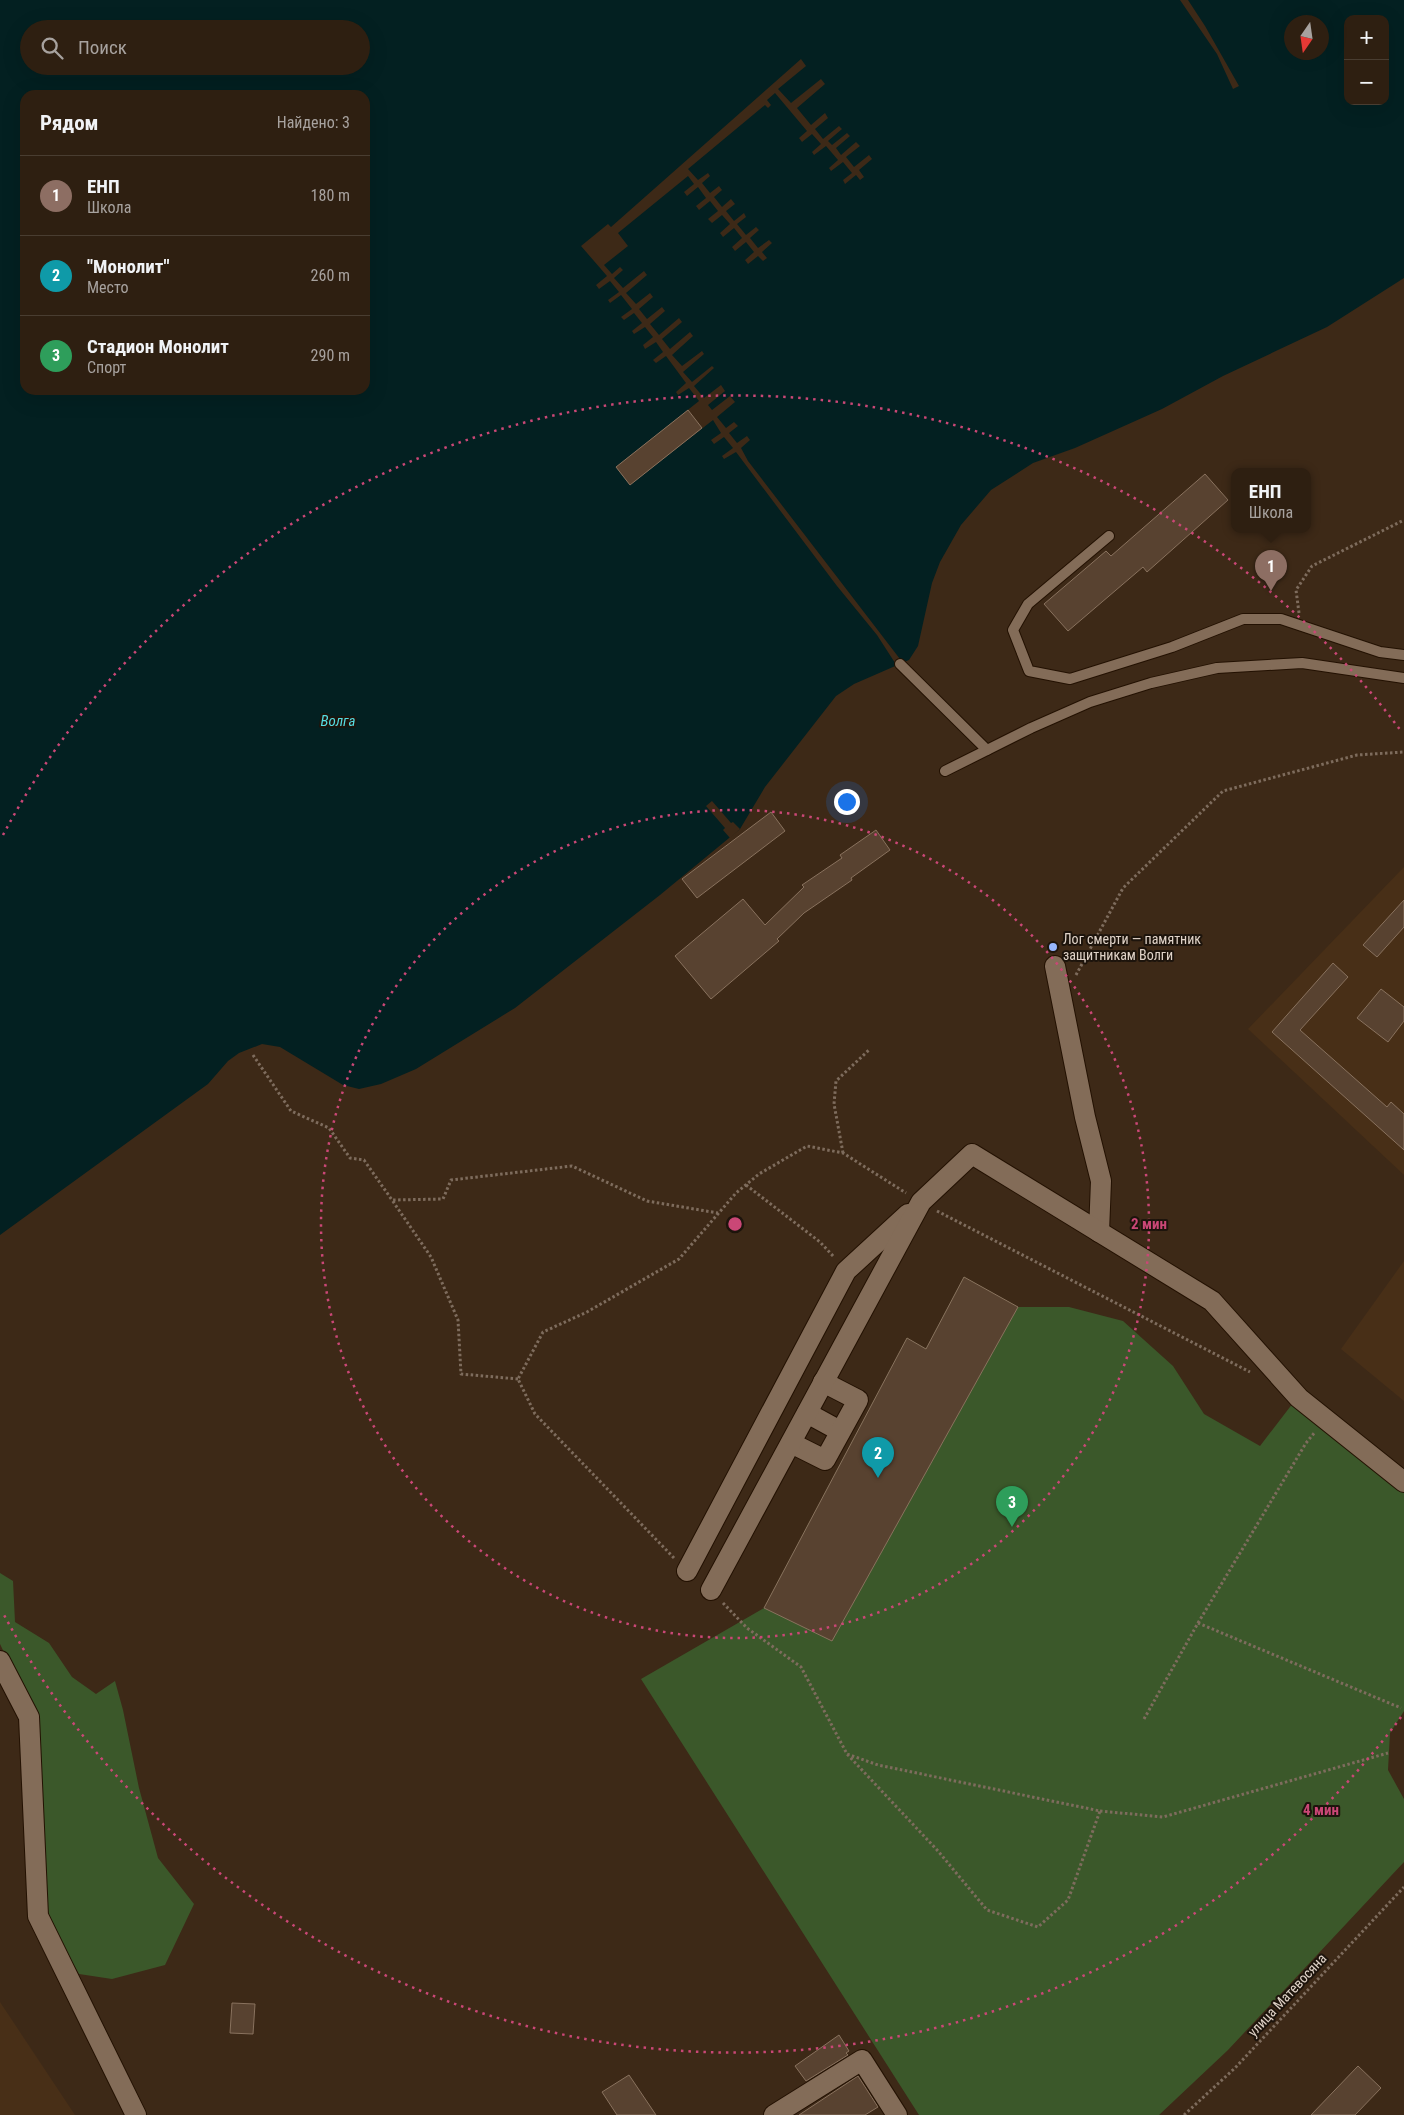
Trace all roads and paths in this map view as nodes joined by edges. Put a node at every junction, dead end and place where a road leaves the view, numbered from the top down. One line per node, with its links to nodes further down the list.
1 (1404, 520): 3 (path)
2 (1109, 536): 3 (lane)
3 (1300, 626): 4 (lane)
4 (1404, 655)
5 (900, 664): 7 (lane)
6 (1404, 678): 7 (lane)
7 (986, 750): 9 (lane)
8 (1404, 752): 11 (path)
9 (945, 771)
10 (1055, 966): 11 (street)
11 (1062, 1001): 19 (street)
12 (870, 1050): 14 (path)
13 (253, 1055): 16 (path)
14 (843, 1153): 15 (path); 17 (path)
15 (746, 1185): 18 (path); 20 (path)
16 (392, 1200): 18 (path); 23 (path)
17 (921, 1202): 19 (street); 20 (street); 21 (street); 22 (path)
18 (719, 1213): 23 (path)
19 (1099, 1232): 29 (street)
20 (846, 1270): 21 (street); 30 (street)
21 (876, 1285): 24 (street)
22 (1251, 1373)
23 (518, 1379): 30 (path)
24 (824, 1382): 25 (street); 26 (street)
25 (807, 1413): 26 (street); 27 (street)
26 (840, 1430): 27 (street)
27 (791, 1443): 31 (street)
28 (1306, 1443): 32 (path)
29 (1404, 1482)
30 (687, 1571)
31 (711, 1590): 37 (path)
32 (1198, 1623): 34 (path); 35 (path)
33 (0, 1661): 40 (street)
34 (1401, 1708)
35 (1144, 1719)
36 (1388, 1753): 38 (path)
37 (847, 1754): 38 (path); 38 (path)
38 (1100, 1811)
39 (1404, 1888): 43 (path, улица Матевосяна)
40 (136, 2115)
41 (774, 2115): 42 (street)
42 (897, 2115)
43 (1184, 2115)

